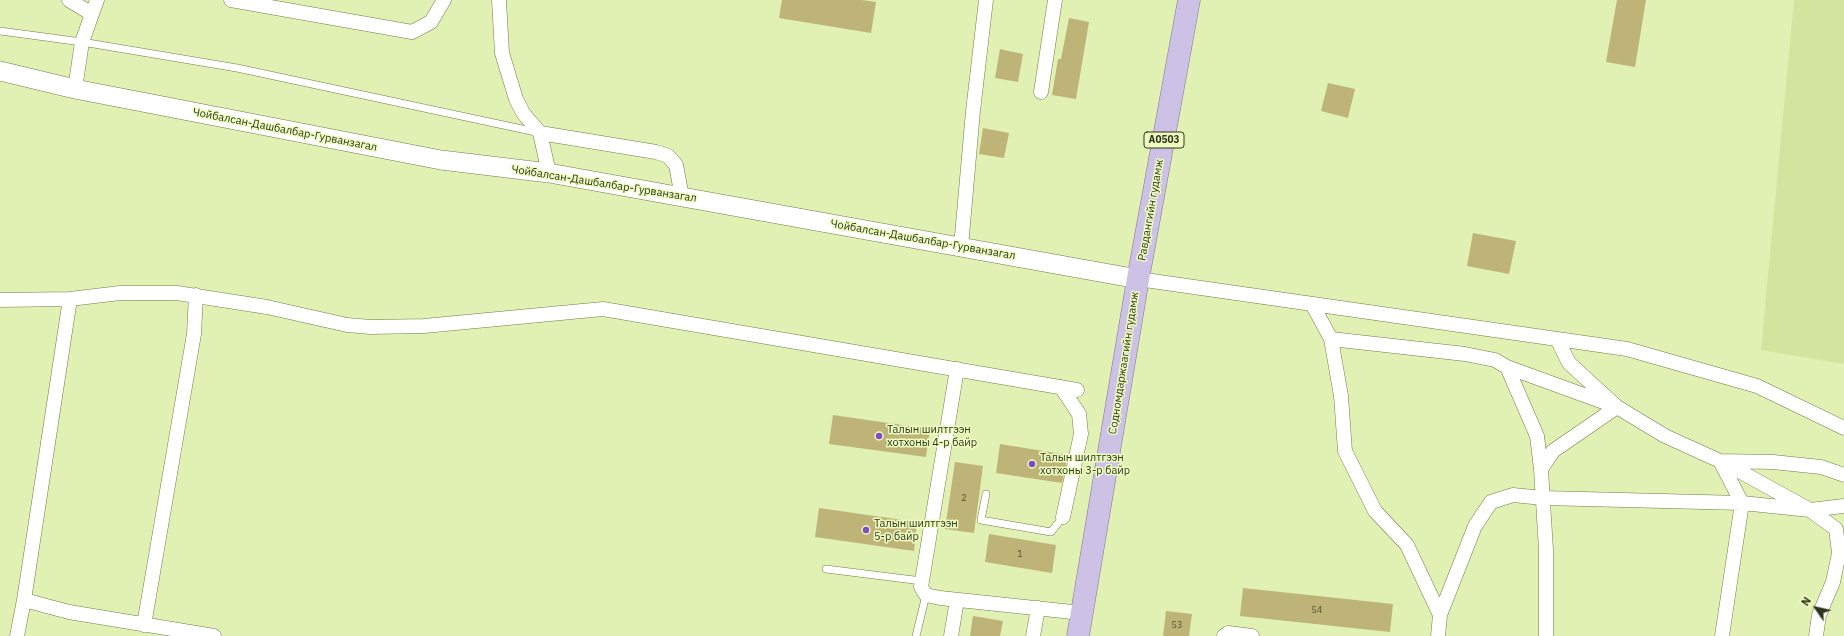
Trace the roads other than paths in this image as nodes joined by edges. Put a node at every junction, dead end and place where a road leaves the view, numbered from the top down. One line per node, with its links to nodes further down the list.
1 (69, 0): 9 (street)
2 (97, 0): 9 (street)
3 (230, 0): 4 (street)
4 (444, 0)
5 (499, 0): 15 (street)
6 (986, 0): 18 (street)
7 (1055, 0): 14 (street)
8 (1190, 0): 19 (main road, Равдангийн гудамж / A0503)
9 (92, 14): 11 (street)
10 (0, 31): 11 (lane)
11 (82, 42): 13 (street); 15 (lane)
12 (0, 71): 13 (street, Чойбалсан-Дашбалбар-Гурванзагал)
13 (75, 89): 16 (street, Чойбалсан-Дашбалбар-Гурванзагал)
14 (1040, 92)
15 (540, 133): 16 (street); 17 (street)
16 (550, 173): 17 (street, Чойбалсан-Дашбалбар-Гурванзагал)
17 (682, 197): 18 (street, Чойбалсан-Дашбалбар-Гурванзагал)
18 (961, 247): 19 (street, Чойбалсан-Дашбалбар-Гурванзагал)
19 (1138, 279): 23 (street); 47 (main road, Содномдаржаагийн гудамж / A0503)
20 (196, 295): 21 (street); 27 (street); 49 (street)
21 (70, 299): 22 (street); 44 (street)
22 (0, 300)
23 (1312, 304): 24 (street); 25 (street)
24 (1331, 339): 26 (street); 48 (street)
25 (1557, 339): 30 (street); 31 (street)
26 (1507, 367): 30 (street); 33 (street)
27 (957, 369): 28 (street); 42 (street)
28 (1061, 387): 29 (street); 40 (street)
29 (1077, 390)
30 (1617, 407): 32 (street); 33 (street)
31 (1844, 428)
32 (1720, 460): 34 (street); 37 (street); 39 (street)
33 (1541, 469): 36 (street)
34 (1844, 475)
35 (986, 494): 40 (lane)
36 (1543, 498): 37 (street); 48 (street); 59 (street)
37 (1742, 503): 39 (street); 60 (street)
38 (1844, 506): 39 (street)
39 (1810, 510): 61 (street)
40 (1063, 517)
41 (826, 569): 42 (lane)
42 (922, 581): 43 (street)
43 (926, 595): 45 (street); 52 (lane)
44 (24, 600): 49 (street); 50 (street)
45 (957, 600): 46 (street); 53 (street)
46 (1038, 608): 47 (street); 54 (street)
47 (1082, 613): 55 (main road, Содномдаржаагийн гудамж / A0503)
48 (1440, 615): 58 (street)
49 (144, 625): 51 (street)
50 (17, 636)
51 (214, 636)
52 (916, 636)
53 (951, 636)
54 (1033, 636)
55 (1078, 636)
56 (1224, 636): 57 (street)
57 (1252, 636)
58 (1438, 636)
59 (1546, 636)
60 (1722, 636)
61 (1816, 636)

